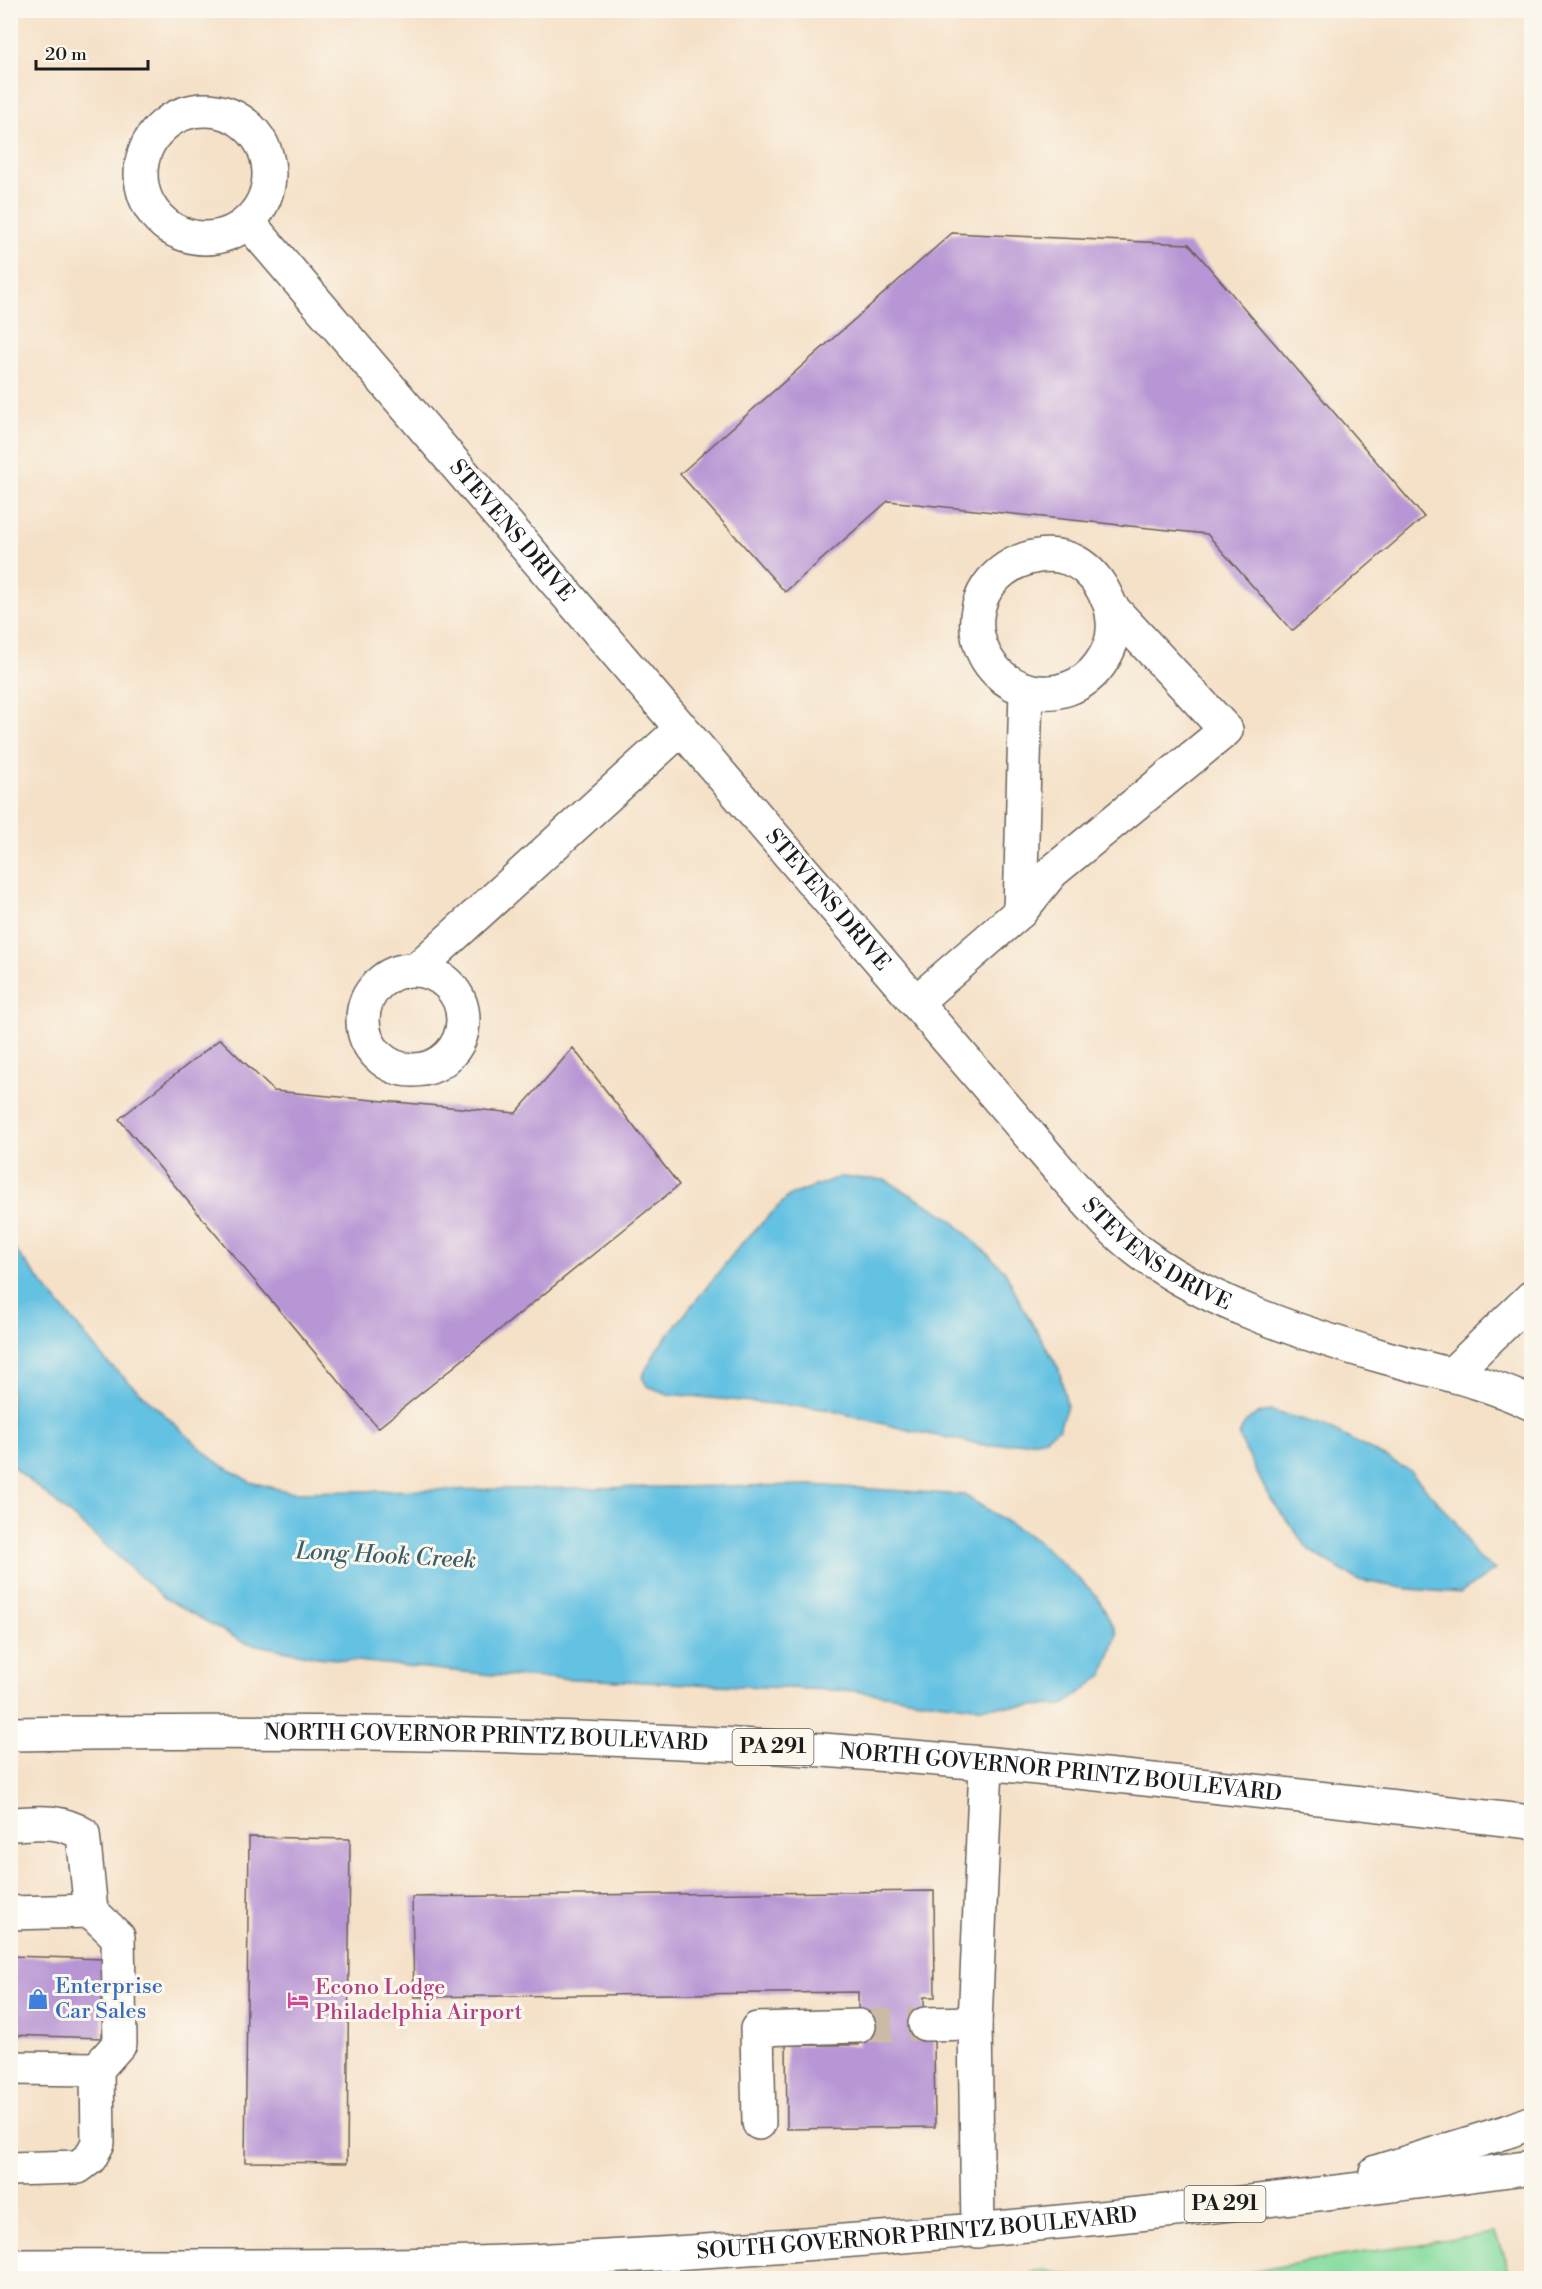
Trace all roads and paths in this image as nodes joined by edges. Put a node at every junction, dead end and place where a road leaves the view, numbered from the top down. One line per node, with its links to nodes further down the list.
1 (248, 222): 4 (main road, STEVENS DRIVE)
2 (1111, 607): 3 (main road); 3 (main road); 5 (main road)
3 (1026, 690): 5 (main road)
4 (682, 728): 6 (main road); 7 (main road, STEVENS DRIVE)
5 (1020, 912): 7 (main road)
6 (417, 969)
7 (916, 1002): 9 (main road, STEVENS DRIVE)
8 (1532, 1297): 9 (main road)
9 (1451, 1375): 10 (main road, STEVENS DRIVE)
10 (1532, 1404)
11 (10, 1734): 12 (main road, NORTH GOVERNOR PRINTZ BOULEVARD / PA 291)
12 (986, 1765): 13 (main road, NORTH GOVERNOR PRINTZ BOULEVARD / PA 291); 17 (main road)
13 (1532, 1822)
14 (10, 1824): 15 (main road)
15 (90, 1911): 16 (main road); 21 (main road)
16 (10, 1912)
17 (975, 2023): 18 (main road); 27 (main road)
18 (924, 2024)
19 (859, 2026): 23 (main road)
20 (10, 2068): 21 (main road)
21 (97, 2069): 25 (main road)
22 (1532, 2122): 26 (main road)
23 (759, 2123)
24 (1532, 2167): 26 (main road, SOUTH GOVERNOR PRINTZ BOULEVARD / PA 291)
25 (10, 2169)
26 (1296, 2196): 27 (main road, SOUTH GOVERNOR PRINTZ BOULEVARD / PA 291)
27 (978, 2231): 28 (main road, SOUTH GOVERNOR PRINTZ BOULEVARD / PA 291)
28 (10, 2266)

